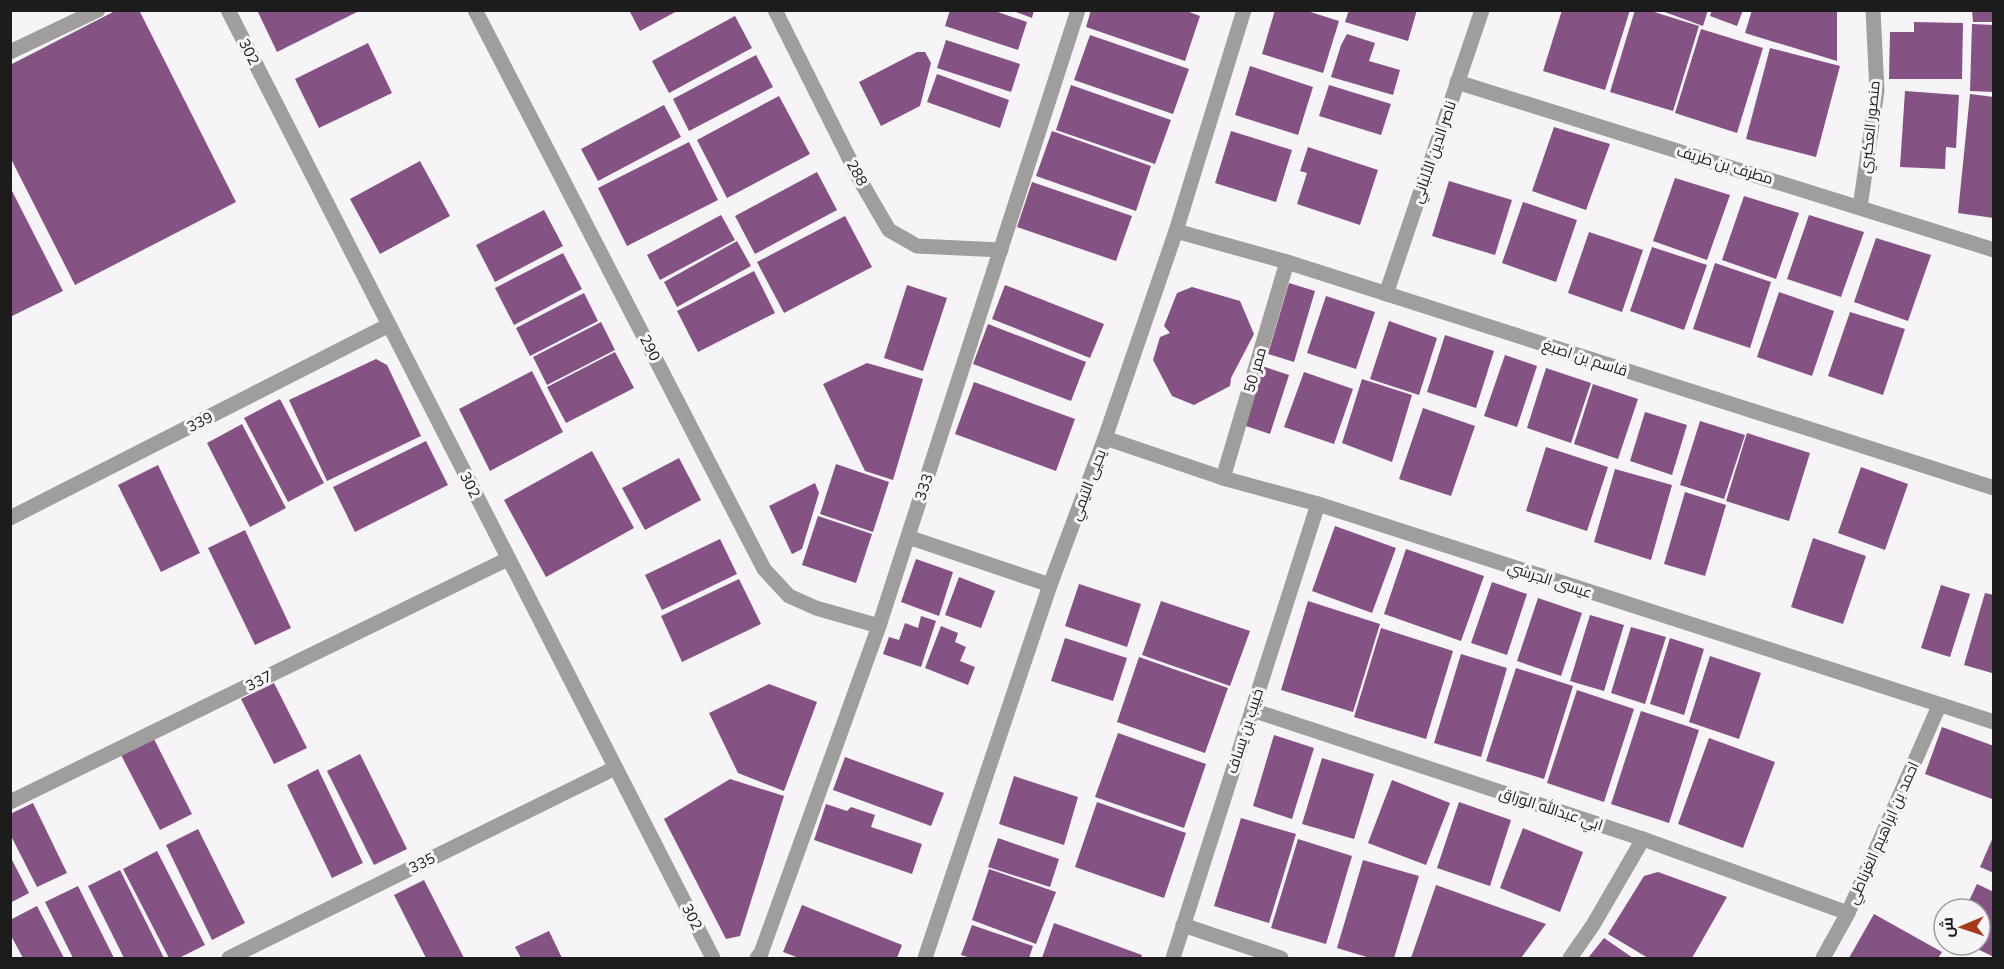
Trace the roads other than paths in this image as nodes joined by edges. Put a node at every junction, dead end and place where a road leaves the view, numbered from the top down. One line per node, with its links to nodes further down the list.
1 (98, 10): 9 (street)
2 (228, 10): 17 (street, 302)
3 (475, 10): 26 (street, 290)
4 (775, 10): 14 (street, 288)
5 (1078, 10): 14 (street, 333)
6 (1244, 10): 12 (street, يحيى التيمي)
7 (1482, 10): 10 (street, ناصر الدين الألباني)
8 (1873, 10): 11 (street, منصور العكبري)
9 (10, 52)
10 (1457, 82): 11 (street, مطرف بن طريف); 16 (street, ناصر الدين الألباني)
11 (1860, 207): 13 (street, مطرف بن طريف)
12 (1176, 231): 15 (street, قاسم بن اصبغ); 18 (street, يحيى التيمي)
13 (1994, 249)
14 (1001, 250): 23 (street, 333)
15 (1287, 262): 16 (street, قاسم بن اصبغ); 19 (street, ممر 50)
16 (1386, 294): 20 (street, قاسم بن اصبغ)
17 (389, 326): 22 (street, 339); 24 (street, 302)
18 (1105, 438): 19 (street, عيسى الجرشي); 25 (street, يحيى التيمي)
19 (1223, 478): 21 (street, عيسى الجرشي)
20 (1994, 488)
21 (1318, 504): 27 (street, عيسى الجرشي); 28 (street, خبيب بن يساف)
22 (10, 518)
23 (908, 537): 25 (street); 26 (street, 333)
24 (508, 559): 30 (street, 302); 31 (street, 337)
25 (1050, 585): 38 (street, يحيى التيمي)
26 (879, 626): 37 (street, 333)
27 (1939, 706): 29 (street, عيسى الجرشي); 33 (street, احمد بن ابراهيم الغرناطي)
28 (1252, 711): 32 (street, ابي عبدالله الوراق); 34 (street, خبيب بن يساف)
29 (1994, 723)
30 (615, 768): 35 (street, 335); 36 (street, 302)
31 (11, 800)
32 (1643, 839): 33 (street, ابي عبدالله الوراق); 41 (street)
33 (1848, 913): 42 (street, احمد بن ابراهيم الغرناطي)
34 (1183, 925): 39 (street, خبيب بن يساف); 40 (street)
35 (229, 958)
36 (713, 958)
37 (757, 958)
38 (925, 958)
39 (1173, 958)
40 (1281, 958)
41 (1570, 958)
42 (1823, 958)

